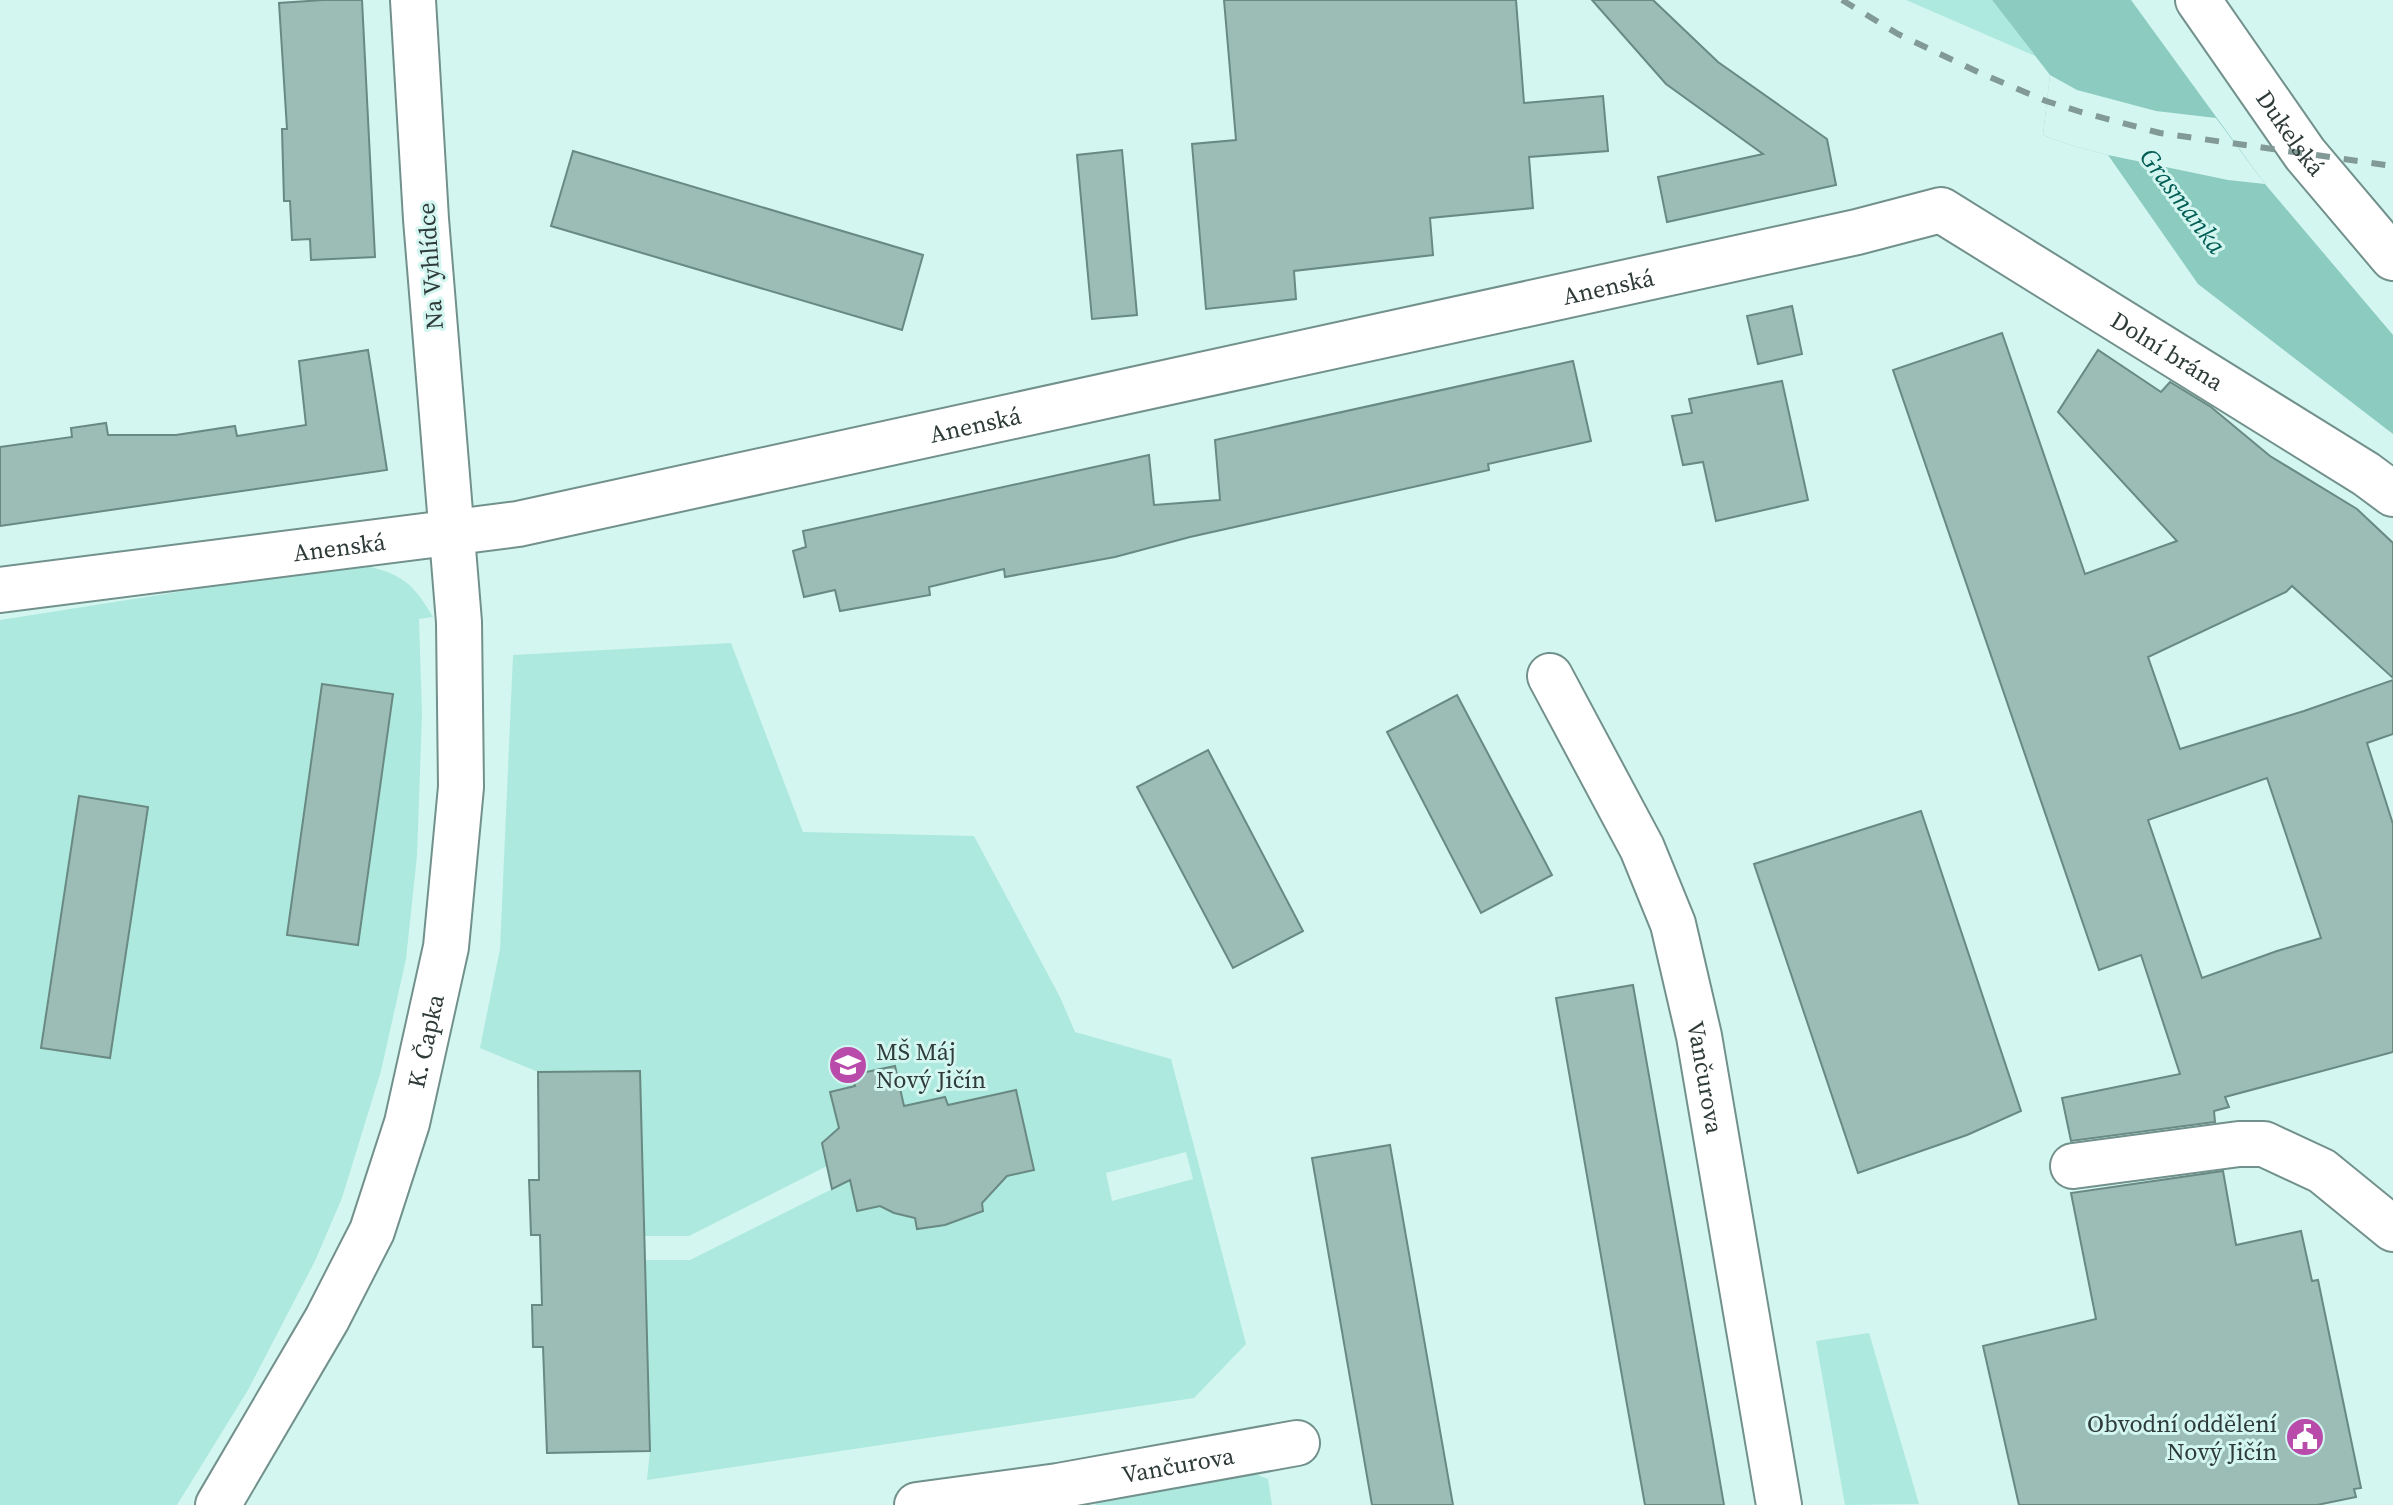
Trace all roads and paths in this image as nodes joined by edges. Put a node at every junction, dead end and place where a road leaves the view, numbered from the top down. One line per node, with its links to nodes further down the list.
1 (413, 0): 6 (street, Na Vyhlídce)
2 (2198, 0): 4 (street, Dukelská)
3 (1941, 210): 5 (street, Dolní brána); 6 (street, Anenská)
4 (2393, 258)
5 (2393, 494)
6 (450, 532): 7 (street, Anenská); 13 (street, K. Čapka)
7 (0, 590)
8 (1550, 676): 15 (street, Vančurova)
9 (2073, 1166): 10 (street)
10 (2393, 1229)
11 (1297, 1443): 12 (street, Vančurova)
12 (1059, 1496): 14 (street, Vančurova)
13 (220, 1504)
14 (917, 1505)
15 (1779, 1505)

